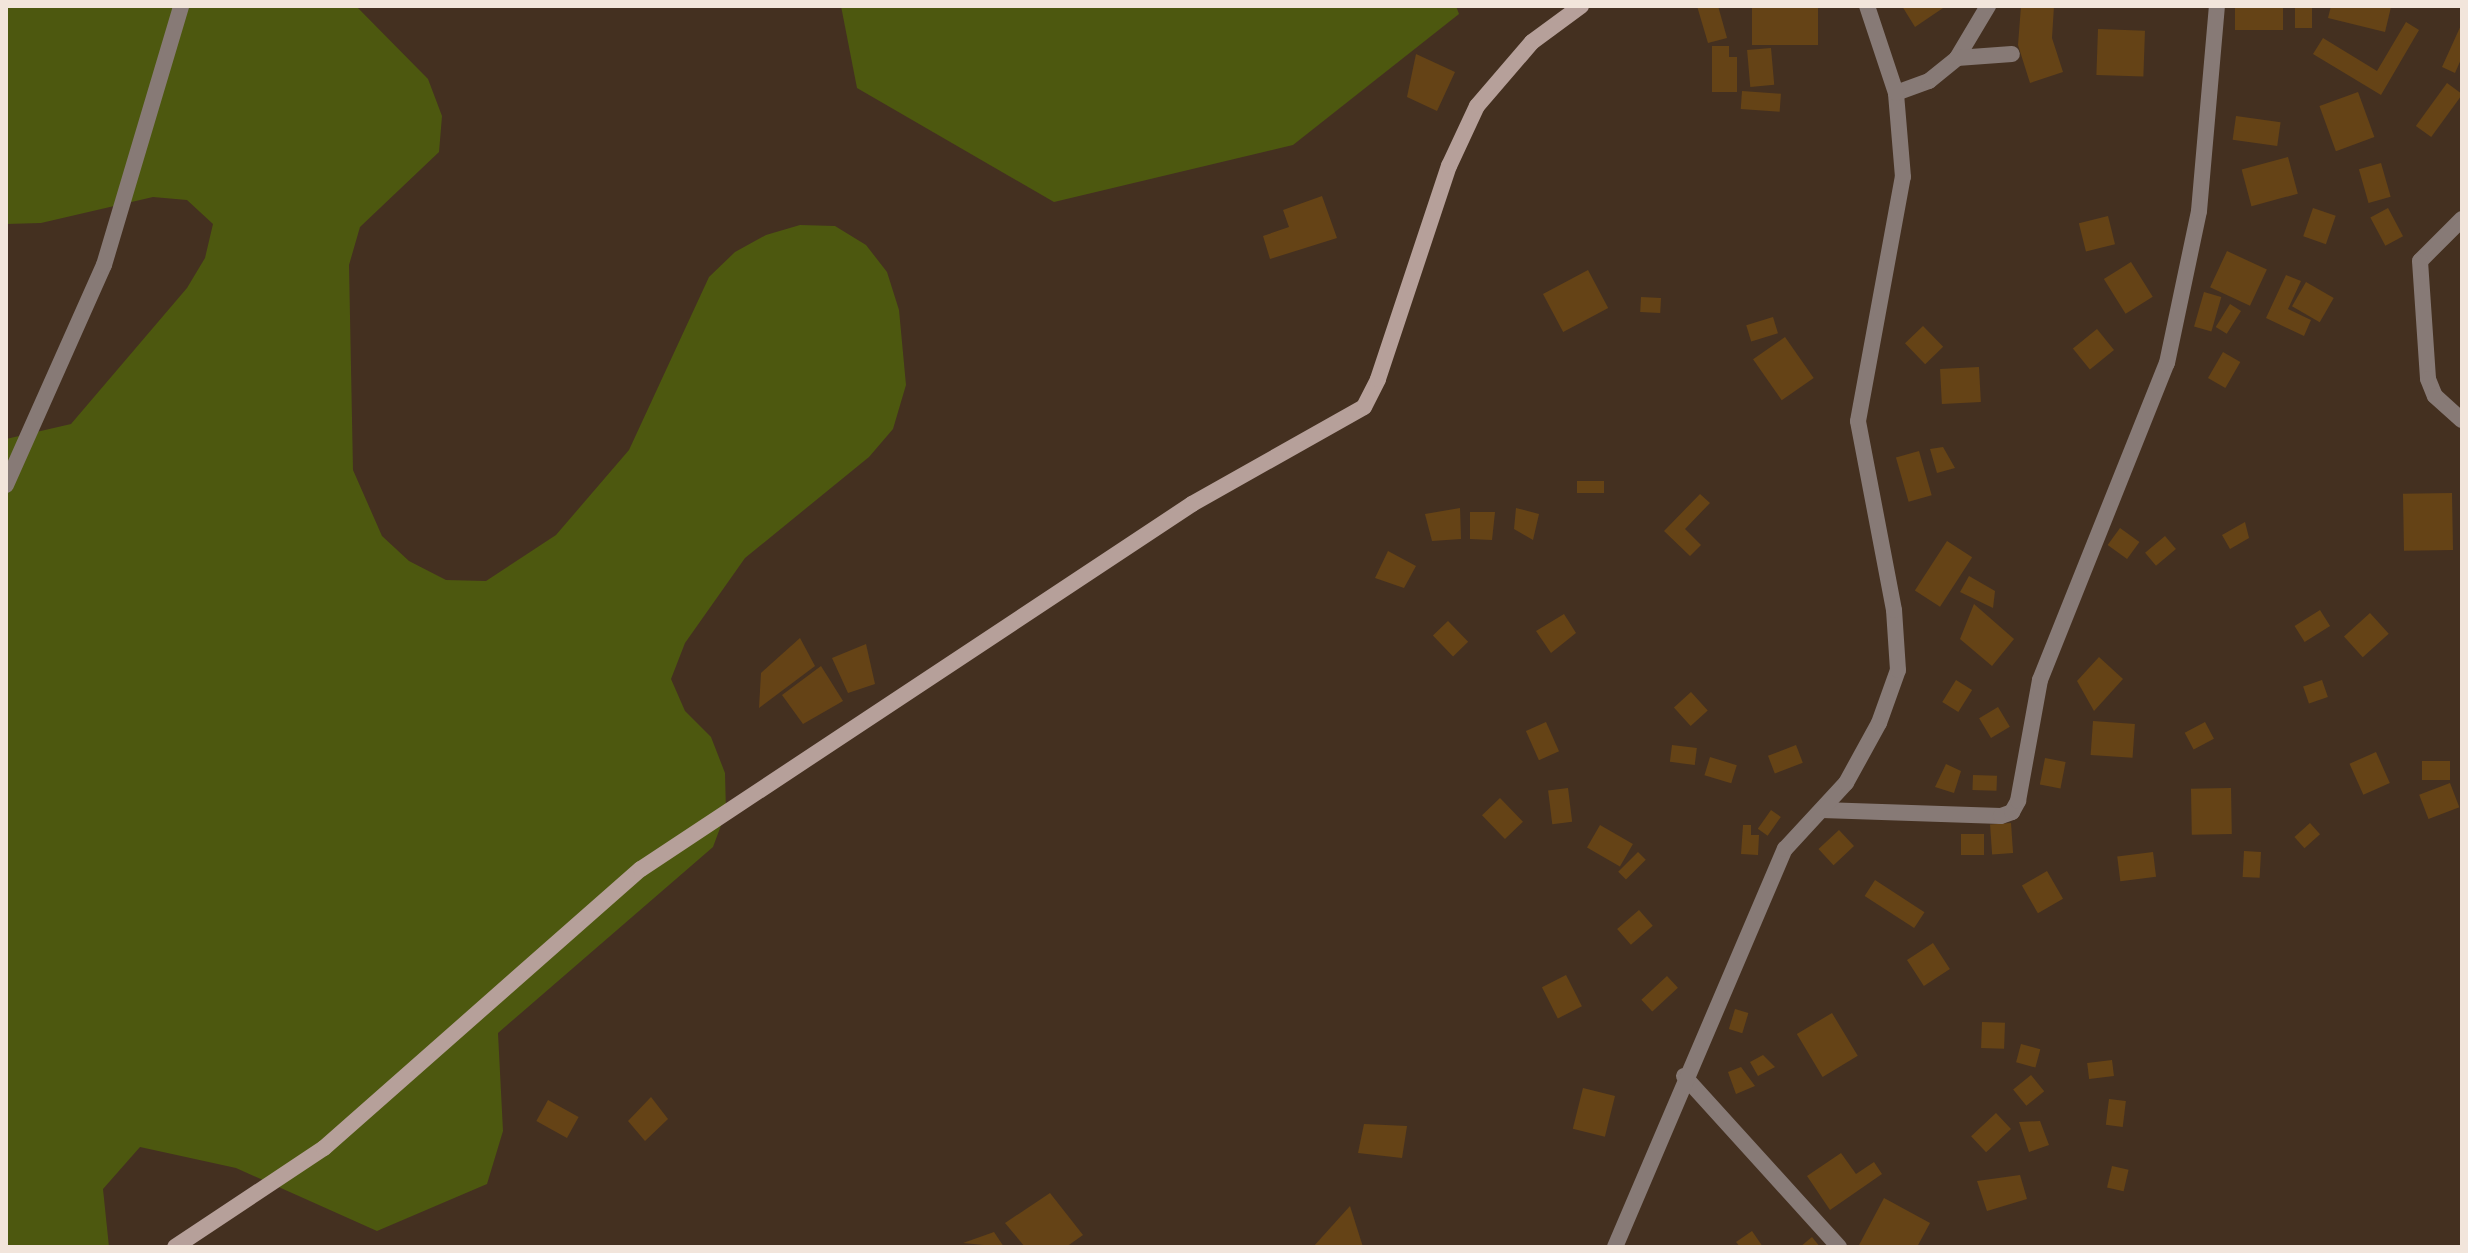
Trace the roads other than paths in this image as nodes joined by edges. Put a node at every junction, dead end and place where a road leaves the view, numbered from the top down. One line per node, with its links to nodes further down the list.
1 (181, 6): 11 (street)
2 (1581, 6): 14 (main road)
3 (1867, 6): 8 (street)
4 (1988, 6): 7 (street)
5 (2217, 6): 12 (street)
6 (2012, 54): 7 (street)
7 (1957, 58): 8 (street)
8 (1896, 93): 12 (street)
9 (2462, 219): 10 (street)
10 (2462, 420)
11 (6, 485)
12 (1822, 810): 13 (street)
13 (1684, 1076): 15 (street); 16 (street)
14 (175, 1247)
15 (1615, 1247)
16 (1839, 1247)

